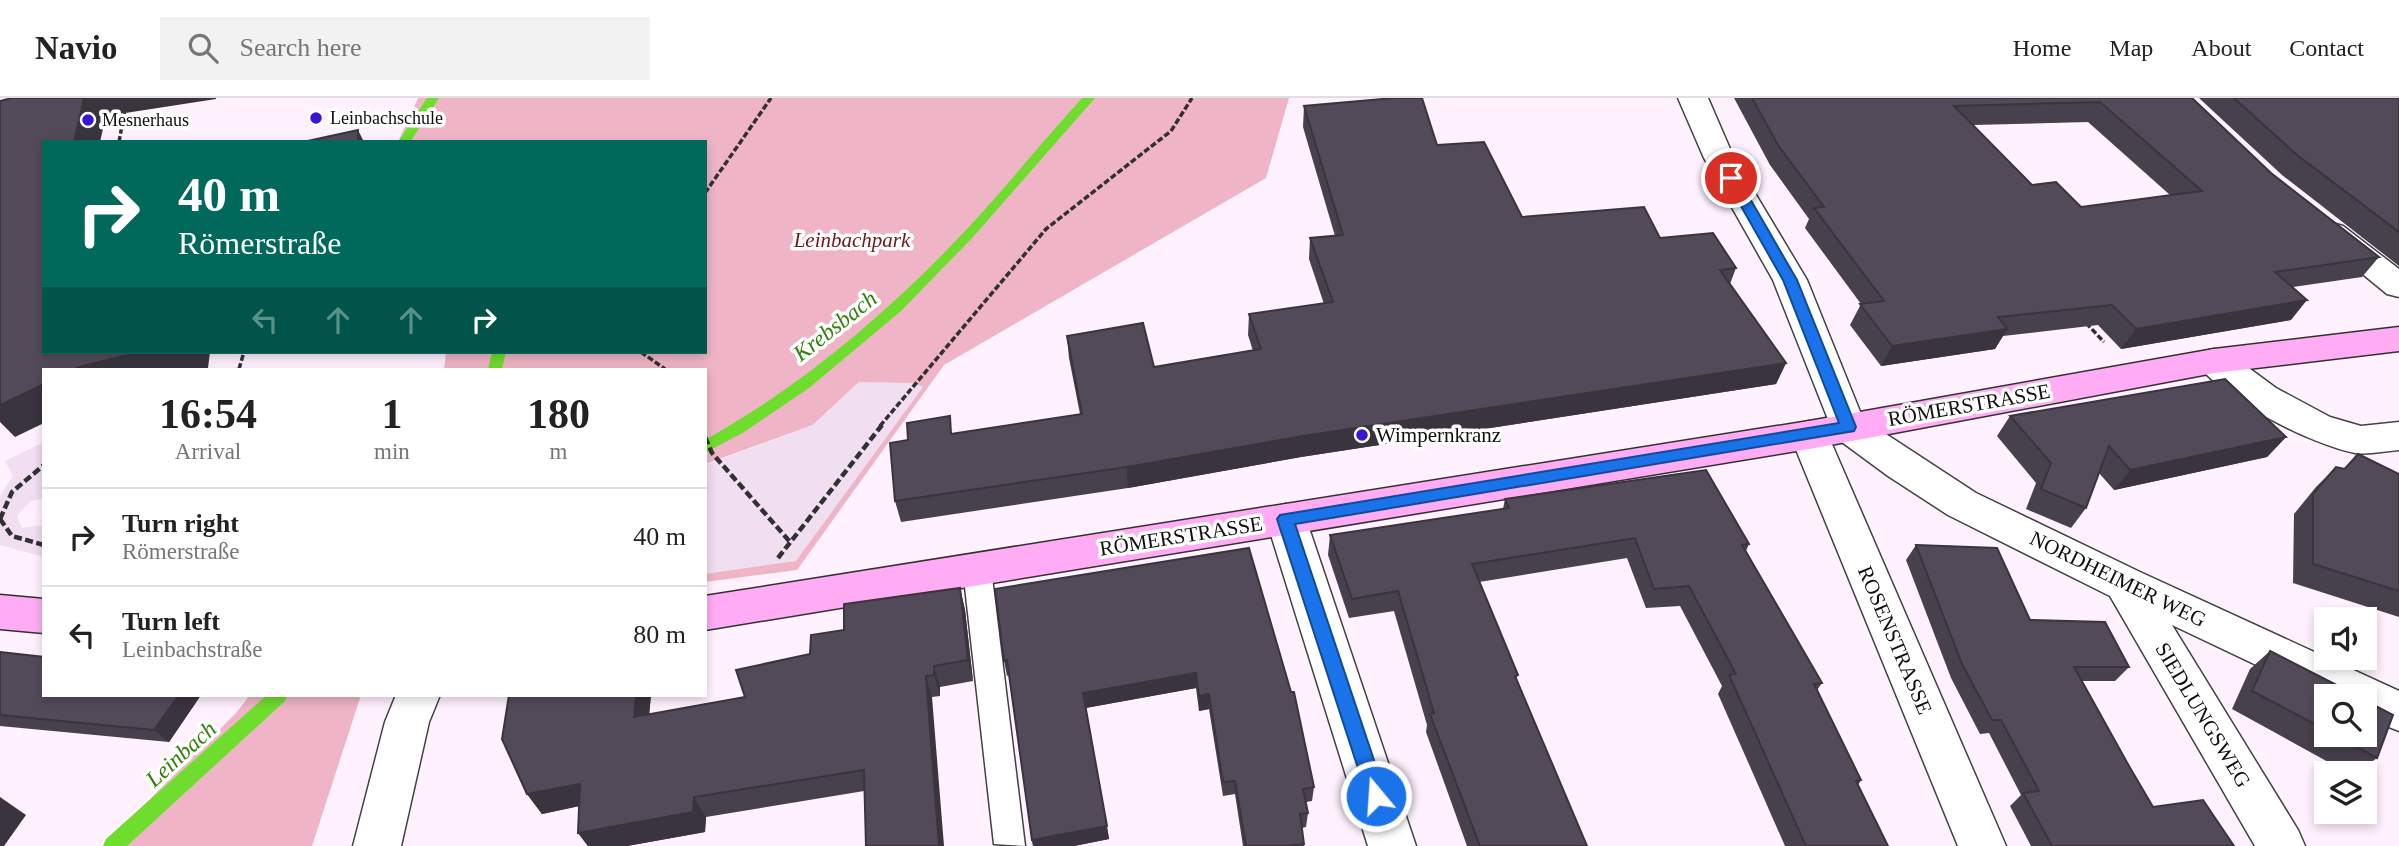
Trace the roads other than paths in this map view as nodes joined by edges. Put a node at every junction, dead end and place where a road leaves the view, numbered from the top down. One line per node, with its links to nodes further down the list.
1 (1693, 98): 6 (street, ROSENSTRASSE)
2 (2312, 218): 3 (street)
3 (2399, 286)
4 (2399, 339): 5 (main road, RÖMERSTRASSE)
5 (2214, 361): 6 (main road, RÖMERSTRASSE); 7 (street)
6 (1829, 431): 8 (main road, RÖMERSTRASSE); 10 (street, NORDHEIMER WEG); 19 (street, ROSENSTRASSE)
7 (2399, 436)
8 (1286, 519): 9 (main road, RÖMERSTRASSE); 18 (street)
9 (977, 569): 12 (main road, RÖMERSTRASSE); 16 (lane)
10 (2125, 584): 15 (street, NORDHEIMER WEG); 20 (street, SIEDLUNGSWEG)
11 (0, 612): 13 (main road)
12 (707, 613)
13 (42, 616)
14 (417, 697): 17 (street)
15 (2399, 712)
16 (1010, 844)
17 (377, 846)
18 (1392, 846)
19 (1982, 846)
20 (2281, 846)

